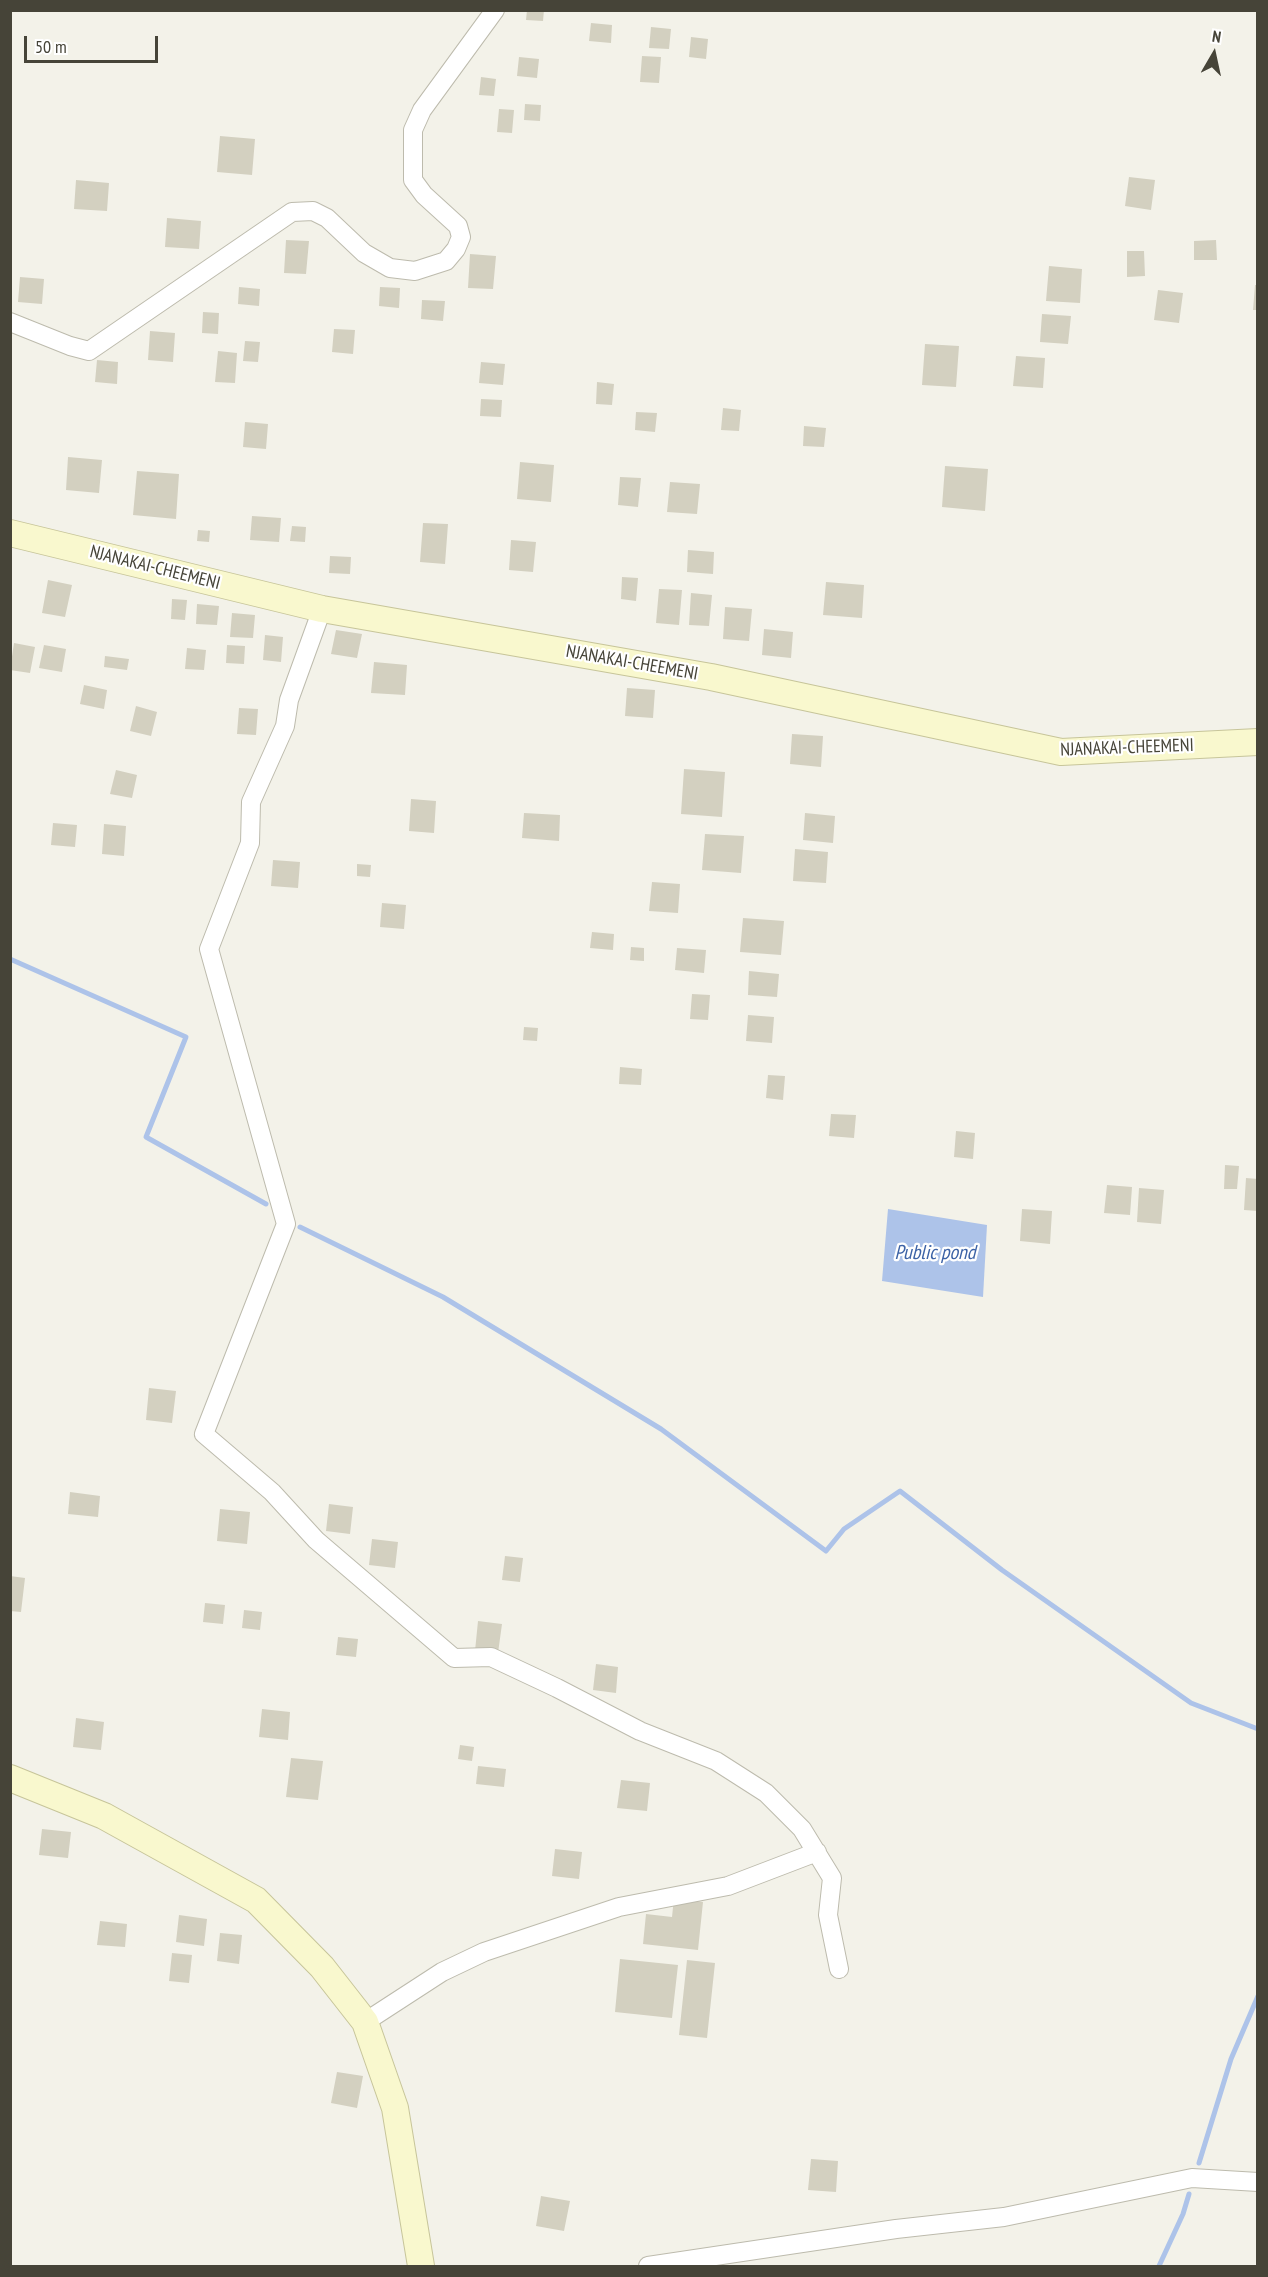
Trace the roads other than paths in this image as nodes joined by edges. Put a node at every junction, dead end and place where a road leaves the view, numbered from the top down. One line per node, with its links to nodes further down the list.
1 (495, 10): 2 (street)
2 (10, 322)
3 (10, 533): 4 (main road, NJANAKAI-CHEEMENI)
4 (322, 609): 5 (main road, NJANAKAI-CHEEMENI); 7 (street)
5 (1257, 742)
6 (10, 1778): 9 (main road)
7 (816, 1852): 8 (street); 9 (street)
8 (839, 1969)
9 (365, 2022): 11 (main road)
10 (1257, 2182): 12 (street)
11 (421, 2266)
12 (648, 2266)

